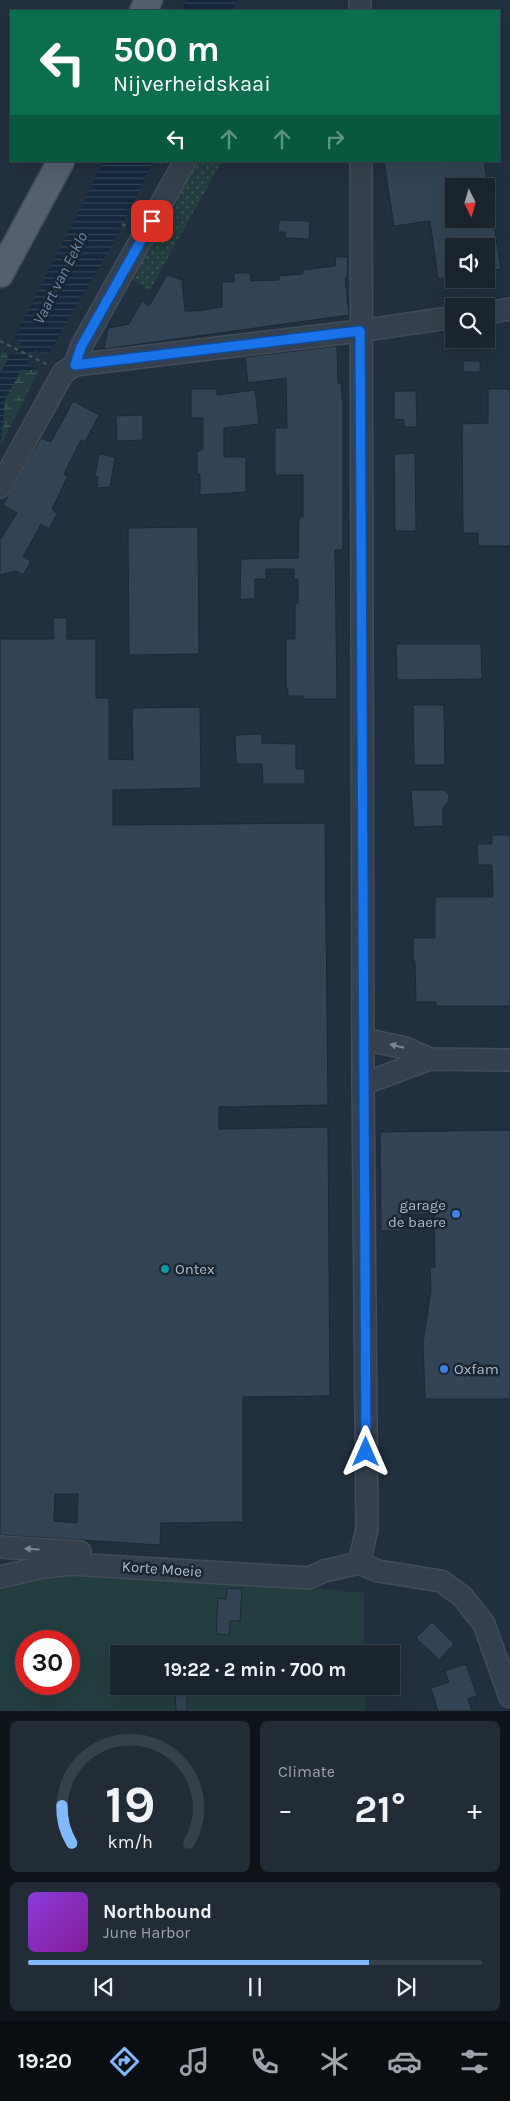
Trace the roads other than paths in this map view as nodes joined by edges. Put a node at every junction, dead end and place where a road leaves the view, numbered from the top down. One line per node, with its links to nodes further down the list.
1 (60, 162): 4 (main road)
2 (184, 162): 9 (street)
3 (361, 162): 8 (street)
4 (0, 274)
5 (510, 309): 6 (street)
6 (495, 311)
7 (445, 318): 8 (street)
8 (360, 331): 9 (street); 11 (street)
9 (75, 365): 10 (street)
10 (0, 486)
11 (363, 1039): 12 (street, one-way to 11); 14 (street)
12 (430, 1059): 13 (street); 14 (street)
13 (510, 1060)
14 (363, 1084): 16 (street)
15 (0, 1547): 17 (street, Korte Moeie, one-way to 15)
16 (359, 1563): 17 (street, Korte Moeie); 19 (street)
17 (324, 1571): 18 (street, Korte Moeie)
18 (0, 1577)
19 (510, 1697)

